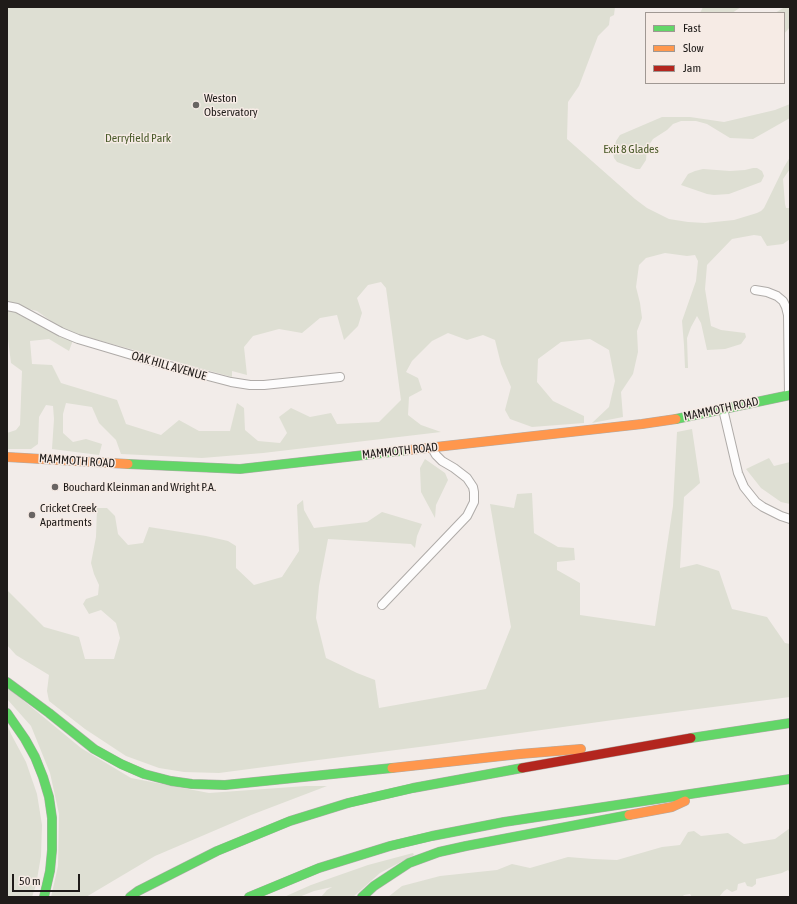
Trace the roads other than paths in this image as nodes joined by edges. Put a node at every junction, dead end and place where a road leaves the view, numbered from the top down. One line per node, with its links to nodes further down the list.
1 (755, 290): 4 (street)
2 (7, 306): 3 (street, OAK HILL AVENUE)
3 (340, 377)
4 (790, 395): 5 (main road, MAMMOTH ROAD)
5 (723, 409): 6 (main road, MAMMOTH ROAD); 8 (street)
6 (432, 448): 7 (main road, MAMMOTH ROAD); 9 (street)
7 (7, 457)
8 (790, 519)
9 (382, 606)
10 (7, 682): 13 (main road)
11 (7, 713): 16 (main road)
12 (790, 723): 13 (main road)
13 (660, 743): 17 (main road)
14 (790, 779): 15 (main road)
15 (702, 793): 18 (main road); 19 (main road)
16 (44, 897)
17 (130, 897)
18 (249, 897)
19 (362, 897)

